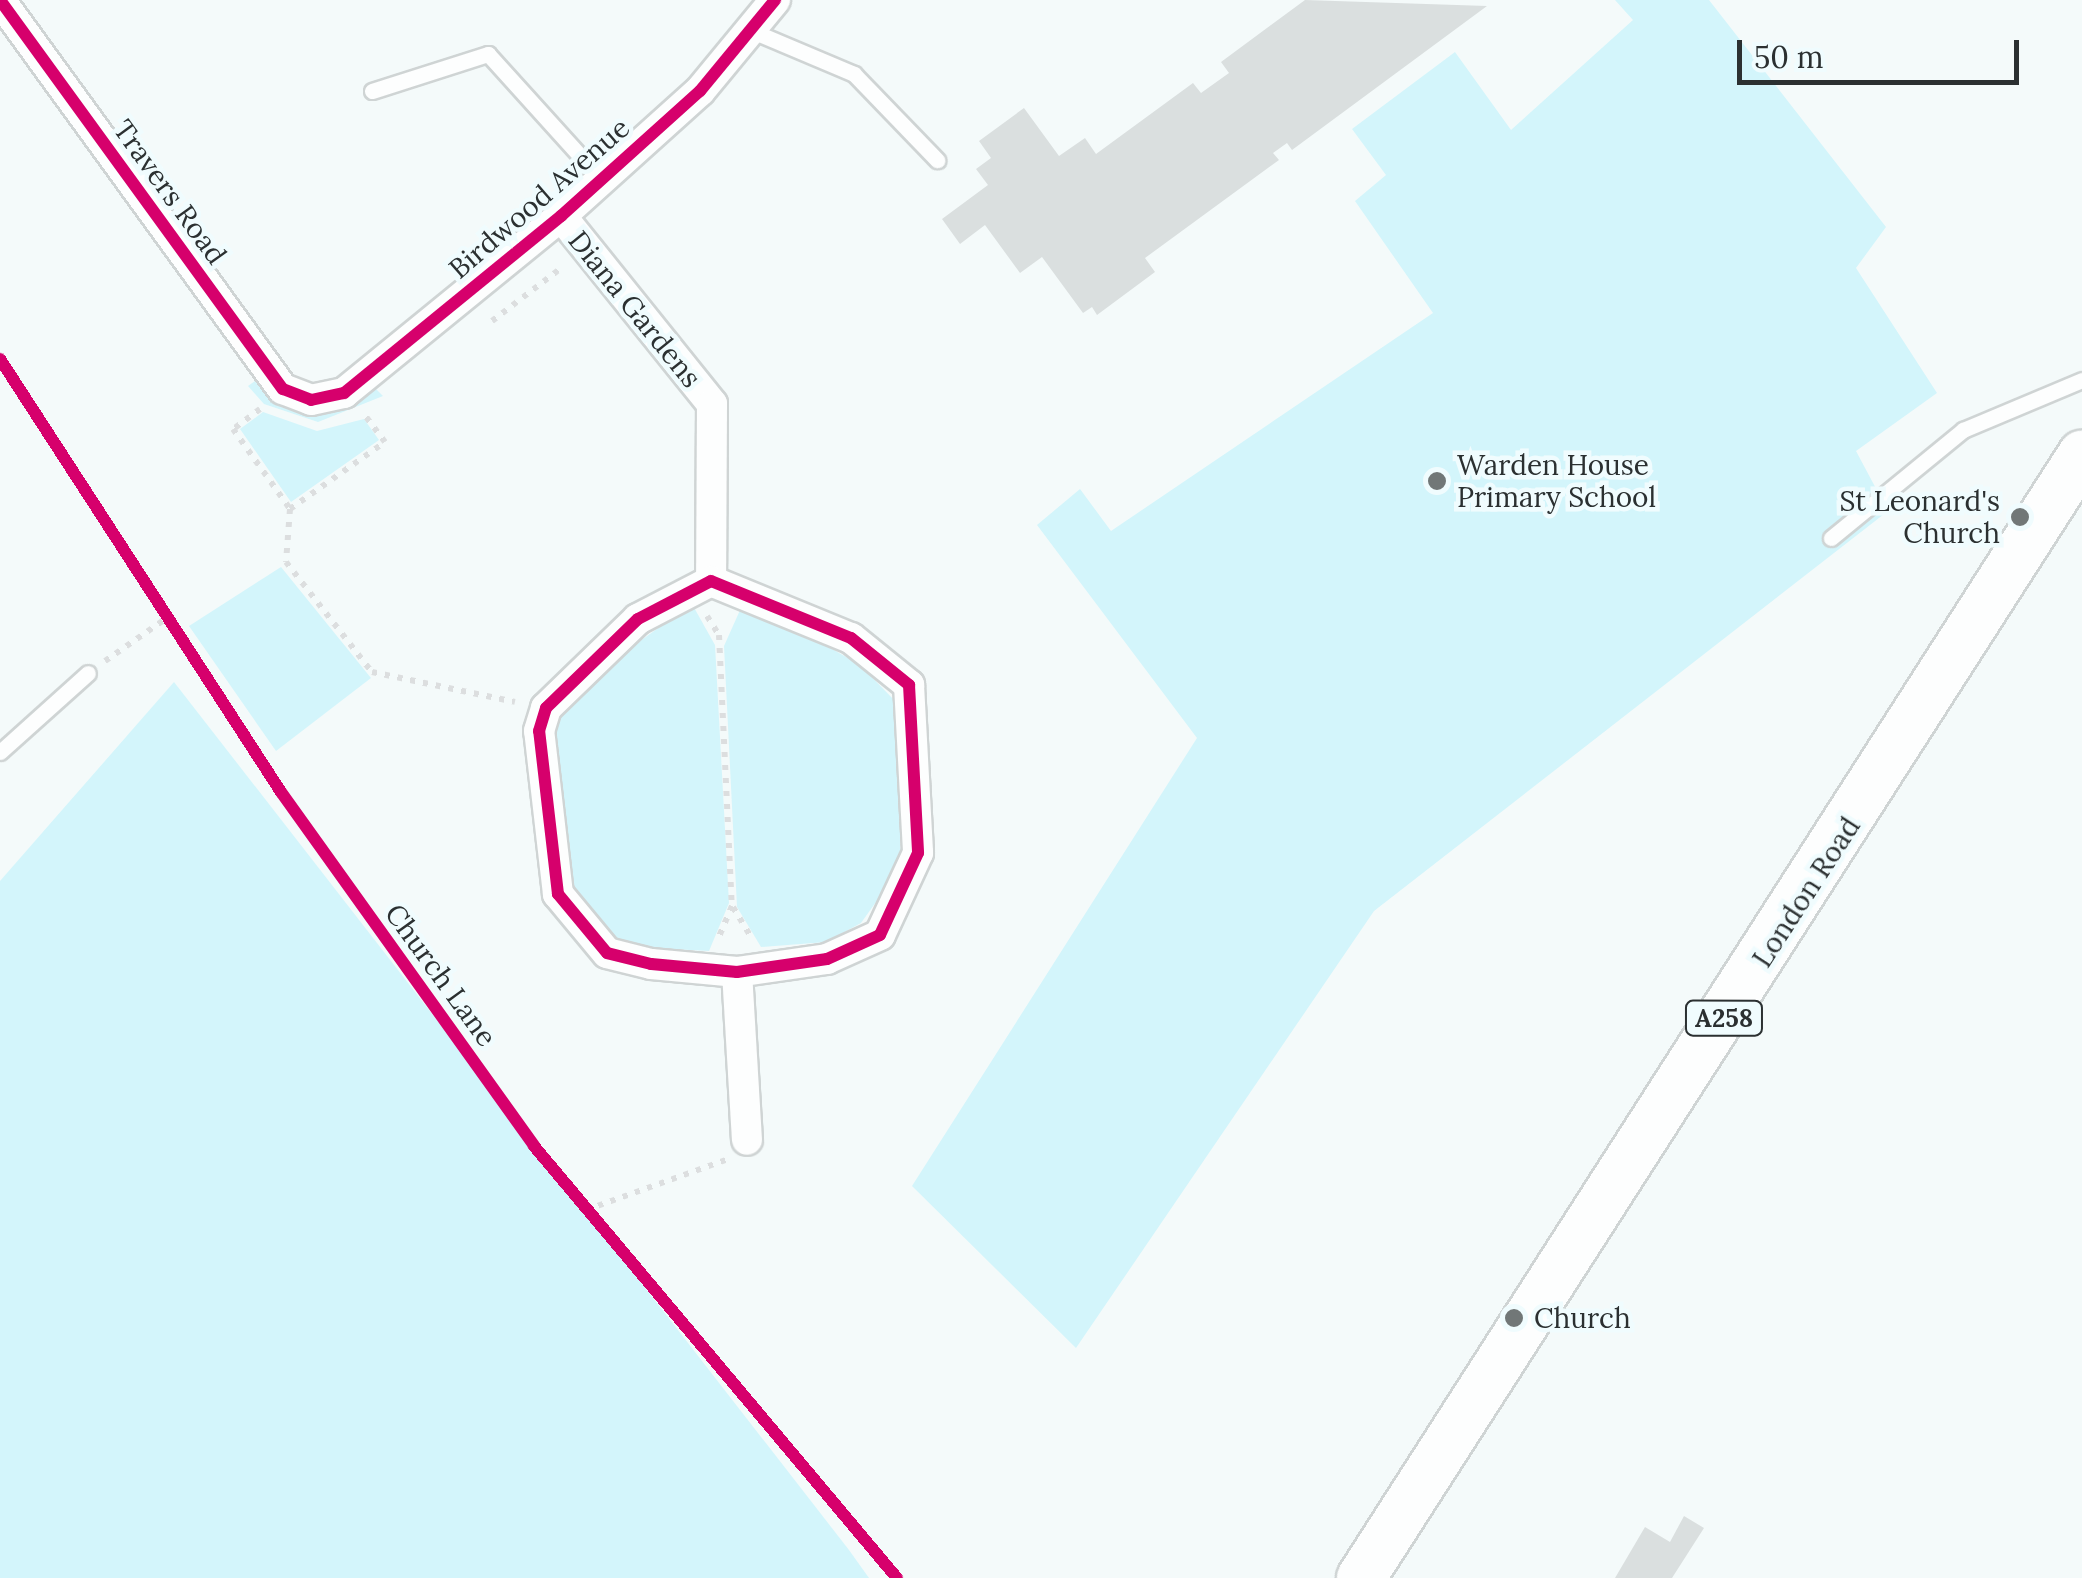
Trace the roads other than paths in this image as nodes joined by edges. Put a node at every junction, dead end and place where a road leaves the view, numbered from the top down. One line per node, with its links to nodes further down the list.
1 (0, 0): 9 (street, Travers Road)
2 (775, 0): 3 (street, Birdwood Avenue)
3 (750, 30): 5 (lane); 6 (street, Birdwood Avenue)
4 (372, 91): 6 (lane)
5 (937, 160)
6 (602, 179): 7 (street, Birdwood Avenue)
7 (560, 216): 9 (street, Birdwood Avenue); 12 (street, Diana Gardens)
8 (2082, 380): 11 (lane)
9 (311, 400)
10 (2082, 454): 17 (main road, London Road / A258)
11 (1831, 538)
12 (711, 581): 15 (street); 15 (street)
13 (88, 673): 14 (lane)
14 (0, 752)
15 (737, 972): 16 (street)
16 (746, 1140)
17 (1361, 1578)

